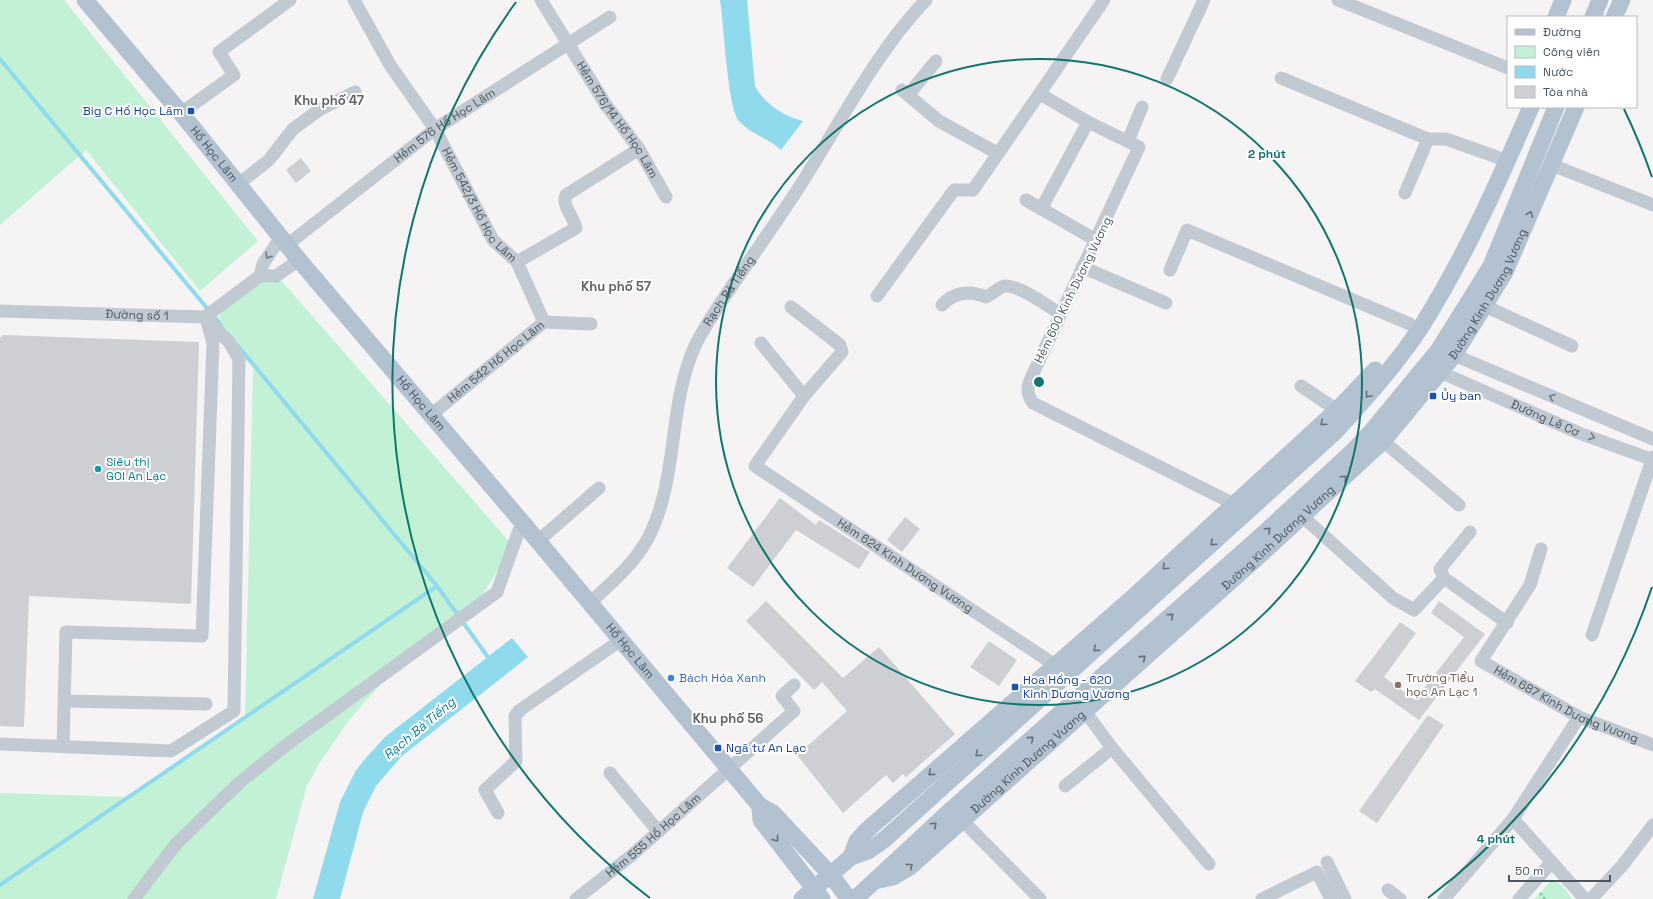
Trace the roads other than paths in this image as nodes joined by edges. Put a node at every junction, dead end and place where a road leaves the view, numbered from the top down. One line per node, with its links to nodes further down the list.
1 (290, 0): 31 (street)
2 (354, 0): 33 (street, Hẻm 542/3 Hồ Học Lãm)
3 (541, 0): 19 (street, Hẻm 576/14 Hồ Học Lãm)
4 (926, 0): 85 (street, Rạch Bà Tiếng)
5 (1104, 0): 25 (street)
6 (1204, 0): 23 (street)
7 (1338, 0): 21 (street)
8 (1563, 0): 14 (main road)
9 (1575, 0): 15 (main road)
10 (1600, 0): 16 (main road)
11 (1622, 0): 17 (main road)
12 (912, 1): 85 (street, Rạch Bà Tiếng)
13 (91, 3): 31 (main road, Hồ Học Lãm)
14 (1556, 16)
15 (1568, 16)
16 (1593, 16)
17 (1614, 16)
18 (610, 17): 19 (street, Hẻm 576 Hồ Học Lãm)
19 (568, 42): 33 (street, Hẻm 576 Hồ Học Lãm); 36 (street, Hẻm 576/14 Hồ Học Lãm)
20 (936, 61): 37 (street)
21 (1507, 68)
22 (1281, 78): 34 (street)
23 (1167, 79)
24 (355, 92): 40 (street)
25 (1040, 94): 32 (street); 37 (street)
26 (1142, 107): 35 (street)
27 (1519, 108): 38 (main road)
28 (1531, 108): 75 (main road, one-way to 75)
29 (1556, 108): 79 (main road, Đường Kinh Dương Vương)
30 (1576, 108): 39 (main road, Đường Kinh Dương Vương)
31 (181, 113): 40 (main road, Hồ Học Lãm)
32 (1088, 122): 35 (street); 45 (street)
33 (435, 129): 47 (street, Hẻm 576 Hồ Học Lãm); 49 (street, Hẻm 542/3 Hồ Học Lãm)
34 (1428, 139): 38 (street); 41 (street)
35 (1128, 141): 46 (street, Hẻm 600 Kinh Dương Vương)
36 (639, 149): 42 (street, Hẻm 576/14 Hồ Học Lãm); 49 (street)
37 (997, 153): 53 (street)
38 (1497, 157): 63 (main road)
39 (1552, 164): 44 (street); 56 (main road, Đường Kinh Dương Vương, one-way to 39)
40 (241, 182): 47 (main road, Hồ Học Lãm)
41 (1405, 193)
42 (666, 197)
43 (1026, 200): 45 (street)
44 (1653, 205)
45 (1041, 209): 46 (street)
46 (1096, 240): 50 (street, Hẻm 600 Kinh Dương Vương)
47 (284, 241): 48 (main road, Hồ Học Lãm); 52 (street, one-way to 52)
48 (299, 260): 52 (street); 71 (main road, Hồ Học Lãm)
49 (517, 262): 61 (street, Hẻm 542/3 Hồ Học Lãm)
50 (1082, 267): 54 (street); 59 (street, Hẻm 600 Kinh Dương Vương)
51 (1170, 270): 63 (street)
52 (260, 276): 60 (street)
53 (877, 296)
54 (1166, 303)
55 (942, 305): 59 (street)
56 (1485, 306): 65 (street); 66 (main road, Đường Kinh Dương Vương)
57 (791, 307): 69 (street)
58 (0, 311): 60 (street, Đường số 1)
59 (1060, 314): 77 (street, Hẻm 600 Kinh Dương Vương)
60 (205, 317): 91 (street); 97 (street)
61 (544, 322): 62 (street, Hẻm 542 Hồ Học Lãm); 71 (street, Hẻm 542 Hồ Học Lãm)
62 (591, 324)
63 (1410, 324): 70 (main road)
64 (761, 343): 69 (street)
65 (1572, 346)
66 (1454, 355): 67 (main road, Đường Kinh Dương Vương); 72 (street, Đường Lê Cơ, one-way to 66)
67 (1440, 372): 73 (main road, Đường Kinh Dương Vương); 74 (street, Đường Lê Cơ, one-way to 74)
68 (1301, 386): 70 (street)
69 (804, 396): 89 (street, Hẻm 624 Kinh Dương Vương)
70 (1337, 410): 75 (main road, one-way to 75)
71 (431, 415): 80 (main road, Hồ Học Lãm)
72 (1653, 439)
73 (1383, 440): 78 (street); 79 (main road, Đường Kinh Dương Vương, one-way to 73)
74 (1653, 459): 87 (street)
75 (1267, 484): 77 (main road); 79 (main road); 89 (main road, one-way to 89)
76 (599, 488): 82 (street)
77 (1234, 504): 89 (main road, one-way to 89)
78 (1459, 505)
79 (1297, 512): 84 (street); 93 (main road, Đường Kinh Dương Vương, one-way to 79); 112 (main road, Đường Kinh Dương Vương, one-way to 79)
80 (522, 522): 82 (main road, Hồ Học Lãm); 115 (street)
81 (1470, 532): 84 (street)
82 (538, 541): 85 (main road, Hồ Học Lãm)
83 (1541, 549): 86 (street)
84 (1444, 578): 86 (street)
85 (587, 600): 88 (main road, Hồ Học Lãm)
86 (1507, 623): 94 (street, Hẻm 687 Kinh Dương Vương)
87 (1592, 635)
88 (621, 640): 99 (main road, Hồ Học Lãm); 103 (street)
89 (1062, 670): 111 (main road, one-way to 111)
90 (794, 685): 99 (street, Hẻm 555 Hồ Học Lãm)
91 (64, 701): 92 (street); 97 (street)
92 (206, 704)
93 (1084, 710): 98 (street); 105 (main road, Đường Kinh Dương Vương)
94 (1579, 717): 96 (street, Hẻm 687 Kinh Dương Vương); 104 (street)
95 (0, 744): 97 (street)
96 (1653, 745)
97 (63, 746)
98 (1112, 748): 101 (street); 110 (street)
99 (729, 769): 102 (main road, Hồ Học Lãm); 107 (street, Hẻm 555 Hồ Học Lãm)
100 (610, 773): 107 (street)
101 (1065, 786)
102 (760, 806): 111 (main road, Hồ Học Lãm); 114 (main road, Hồ Học Lãm, one-way to 114)
103 (498, 813)
104 (1513, 819): 109 (street); 124 (street)
105 (962, 820): 112 (main road, Đường Kinh Dương Vương, one-way to 105); 119 (street)
106 (1653, 826): 127 (street)
107 (658, 831): 116 (street, Hẻm 555 Hồ Học Lãm)
108 (1327, 862): 122 (street)
109 (1551, 863): 125 (street); 126 (street)
110 (1209, 864)
111 (830, 874): 114 (main road); 117 (main road, Hồ Học Lãm)
112 (875, 881): 118 (main road, Đường Kinh Dương Vương)
113 (1388, 890): 123 (street)
114 (813, 896)
115 (134, 899)
116 (576, 899)
117 (849, 899)
118 (855, 899)
119 (1040, 899)
120 (1262, 899): 121 (street)
121 (1331, 899)
122 (1344, 899)
123 (1400, 899)
124 (1444, 899)
125 (1519, 899)
126 (1585, 899)
127 (1591, 899)

